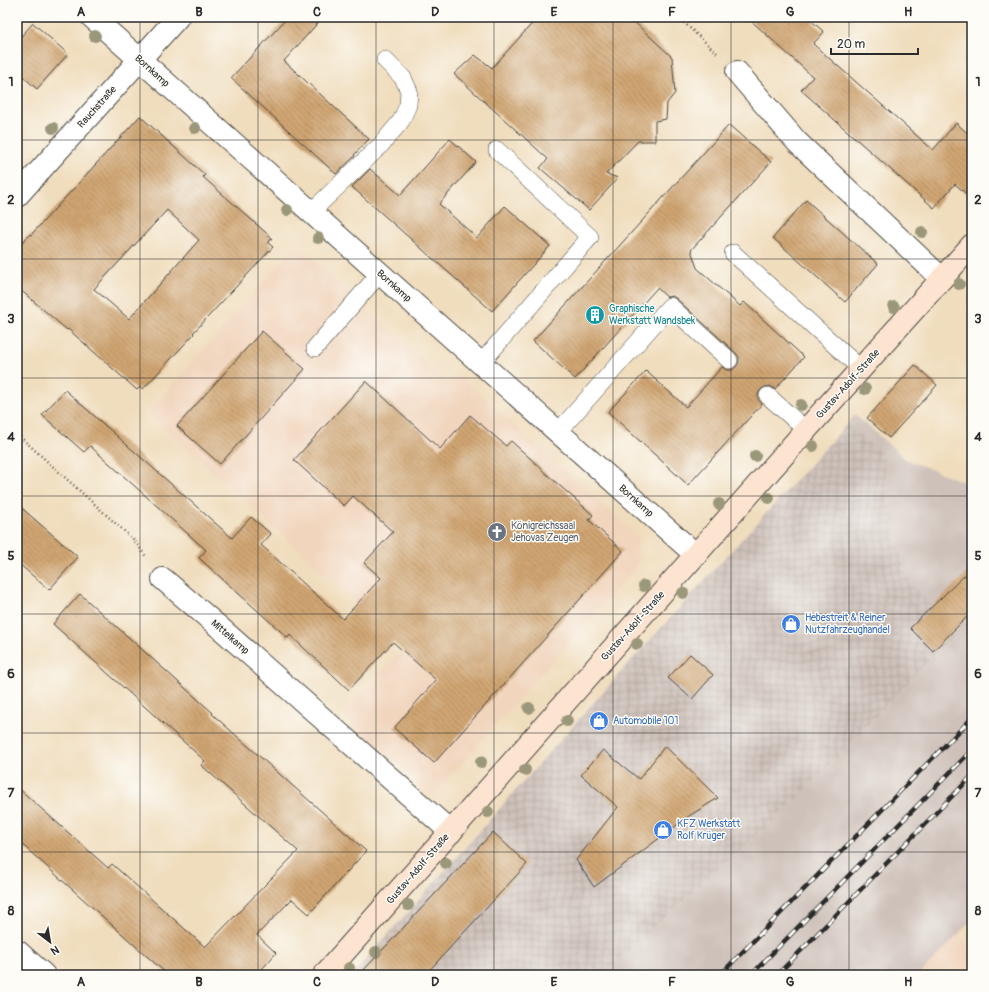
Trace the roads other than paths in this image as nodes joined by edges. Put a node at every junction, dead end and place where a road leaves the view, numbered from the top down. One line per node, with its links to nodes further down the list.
1 (92, 17): 3 (street, Bornkamp)
2 (178, 17): 3 (street, Rauchstraße)
3 (140, 59): 7 (street, Rauchstraße); 8 (street, Bornkamp)
4 (385, 60): 8 (lane)
5 (737, 72): 12 (street)
6 (497, 150): 15 (lane)
7 (17, 196)
8 (311, 212): 11 (street, Bornkamp)
9 (972, 244): 12 (street, Gustav-Adolf-Straße)
10 (733, 253): 16 (lane)
11 (380, 273): 13 (lane); 15 (street, Bornkamp)
12 (941, 278): 16 (street, Gustav-Adolf-Straße)
13 (315, 348)
14 (729, 360): 19 (lane)
15 (481, 363): 19 (street, Bornkamp)
16 (861, 369): 18 (street, Gustav-Adolf-Straße)
17 (768, 396): 18 (lane)
18 (806, 430): 20 (street, Gustav-Adolf-Straße)
19 (558, 432): 20 (street, Bornkamp)
20 (696, 555): 22 (street, Gustav-Adolf-Straße)
21 (163, 579): 22 (street, Mittelkamp)
22 (450, 832): 25 (street, Gustav-Adolf-Straße)
23 (17, 952): 24 (street)
24 (44, 975)
25 (324, 975)

